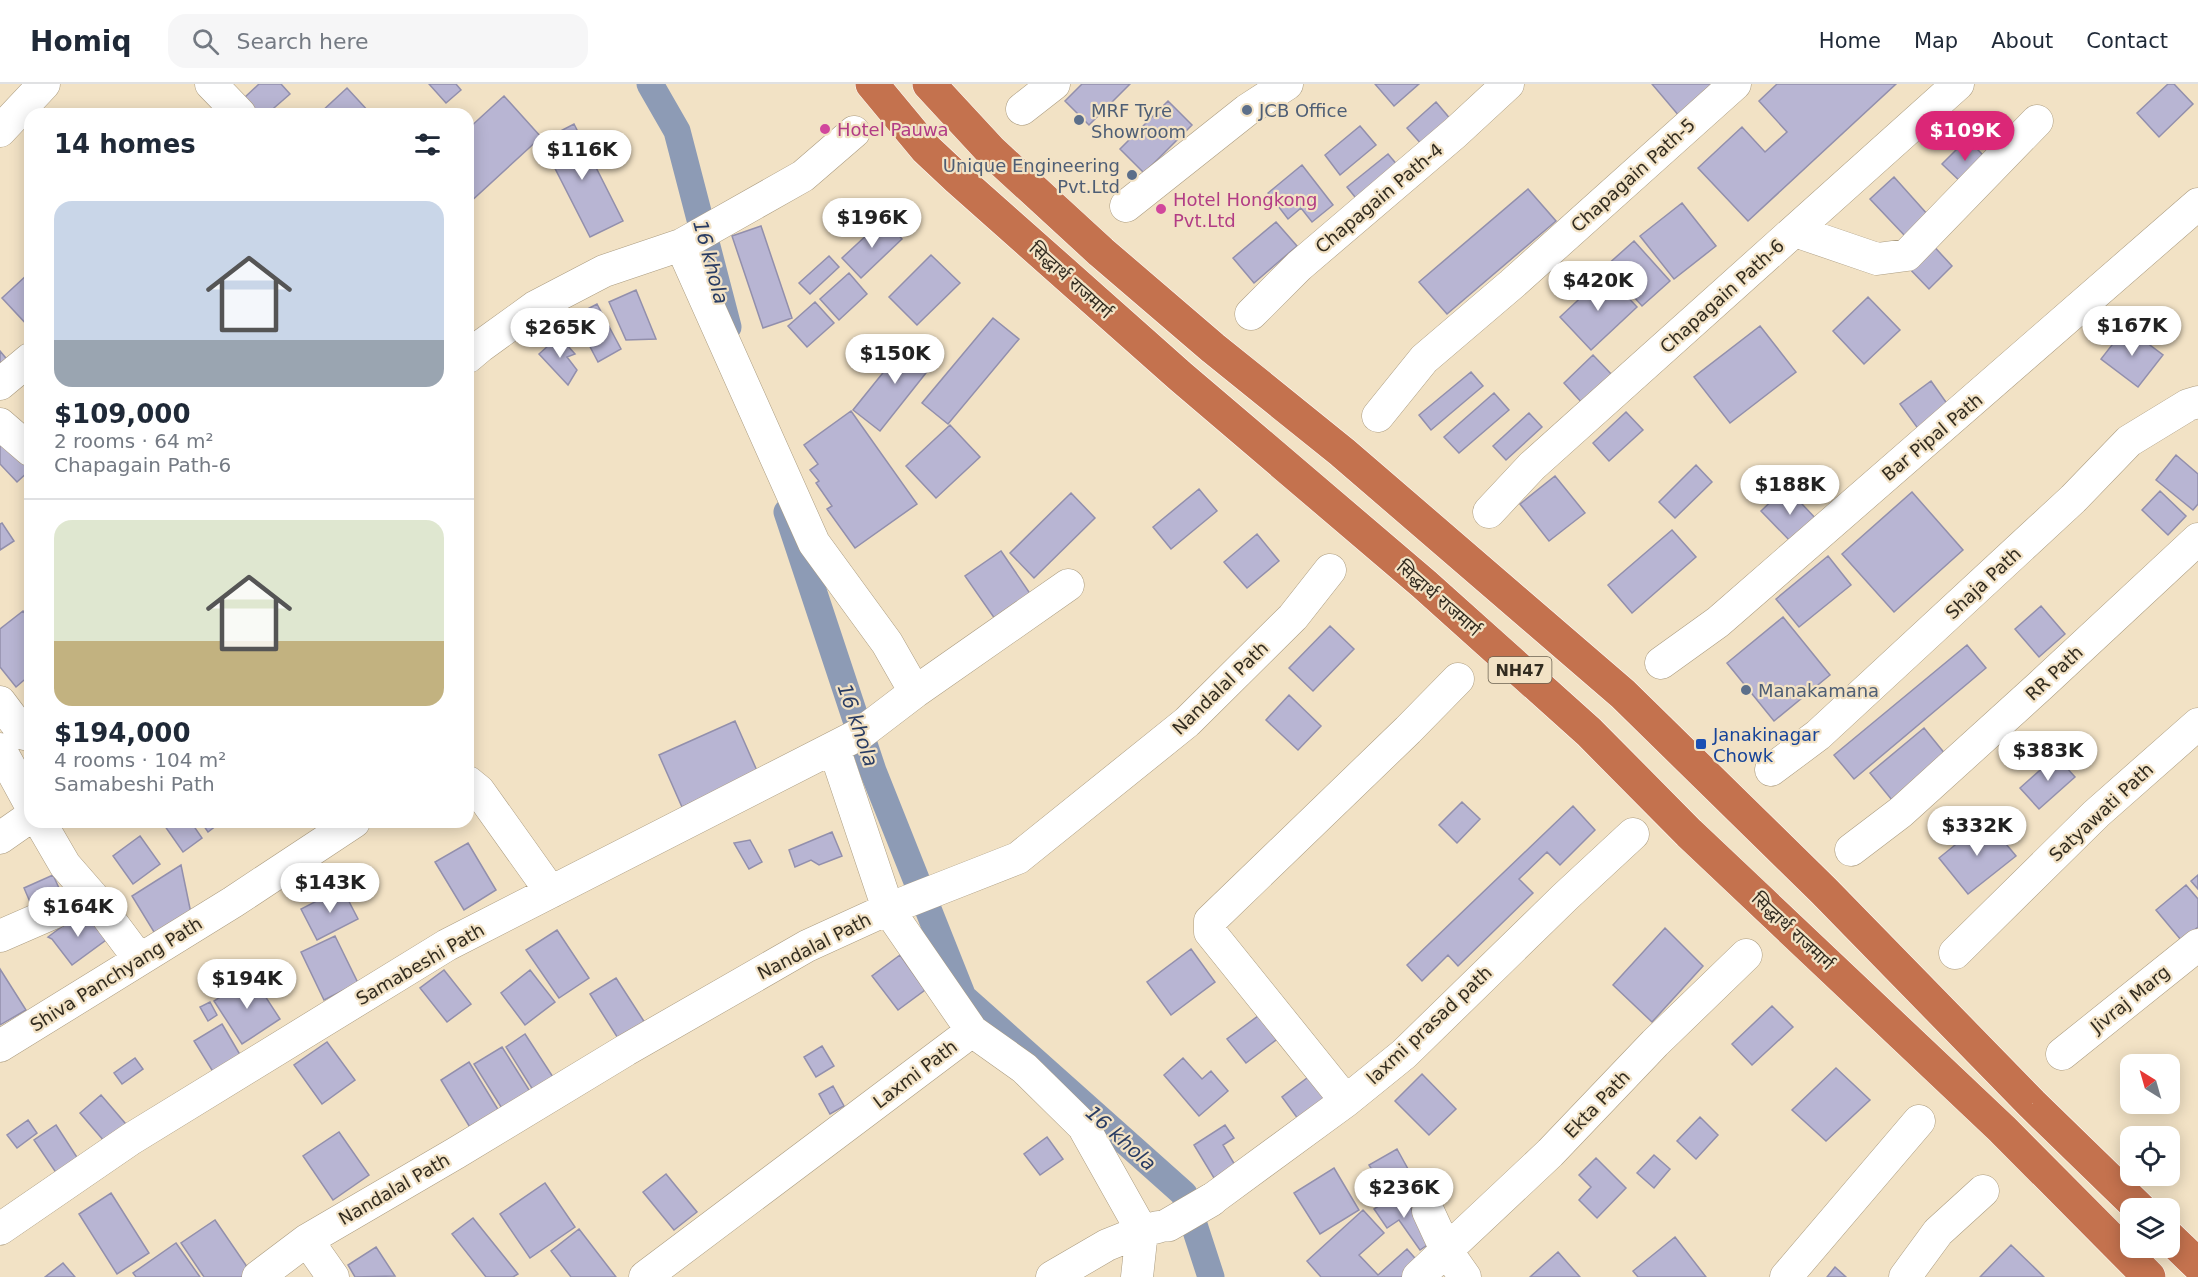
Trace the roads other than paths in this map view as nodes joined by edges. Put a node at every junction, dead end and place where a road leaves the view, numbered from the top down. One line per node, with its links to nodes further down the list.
1 (44, 84): 11 (street)
2 (872, 84): 77 (highway, सिद्धार्थ राजमार्ग / NH47)
3 (929, 84): 59 (highway, NH47)
4 (1054, 84): 9 (street)
5 (1287, 84): 14 (street)
6 (1508, 84): 17 (street, Chapagain Path-4)
7 (1735, 84): 22 (street, Chapagain Path-5)
8 (1958, 84): 15 (street, Chapagain Path-6)
9 (1022, 109)
10 (2037, 121): 15 (street)
11 (0, 131)
12 (854, 132): 16 (street)
13 (2198, 204): 29 (street, Bar Pipal Path)
14 (1126, 206)
15 (1796, 231): 25 (street, Chapagain Path-6)
16 (681, 245): 18 (street); 31 (street)
17 (1251, 314)
18 (474, 352)
19 (24, 364): 20 (street)
20 (0, 384)
21 (2198, 402): 36 (street, Shaja Path)
22 (1378, 416)
23 (0, 424): 24 (street)
24 (24, 445)
25 (1489, 512)
26 (2198, 539): 44 (street, RR Path)
27 (1330, 570): 47 (street, Nandalal Path)
28 (1068, 585): 31 (street, Samabeshi Path)
29 (1661, 663)
30 (1458, 679): 56 (street)
31 (915, 692): 35 (street, Samabeshi Path)
32 (0, 702): 34 (street)
33 (2198, 724): 50 (street, Satyawati Path)
34 (13, 739): 37 (street)
35 (847, 741): 45 (street, Samabeshi Path); 47 (street)
36 (1771, 770)
37 (24, 781)
38 (474, 787): 45 (street)
39 (24, 821): 43 (street)
40 (43, 828): 46 (street)
41 (345, 828): 52 (street, Shiva Panchyang Path)
42 (1634, 834): 56 (street, laxmi prasad path)
43 (0, 838)
44 (1851, 850)
45 (551, 892): 63 (street, Samabeshi Path)
46 (92, 896): 48 (street); 52 (street)
47 (888, 909): 53 (street); 64 (street, Nandalal Path)
48 (0, 936)
49 (2198, 945): 55 (street, Jivraj Marg)
50 (1955, 953)
51 (1746, 956): 66 (street, Ekta Path)
52 (139, 959): 54 (street, Shiva Panchyang Path)
53 (972, 1031): 62 (street, Laxmi Path); 70 (street, Laxmi Path)
54 (0, 1046)
55 (2062, 1054)
56 (1346, 1101): 60 (street, laxmi prasad path)
57 (1919, 1121): 75 (street)
58 (1983, 1191): 76 (street)
59 (2129, 1198)
60 (1211, 1200): 62 (street)
61 (1428, 1211): 66 (street)
62 (1155, 1228): 71 (street); 72 (street)
63 (0, 1229)
64 (306, 1240): 68 (street, Nandalal Path); 69 (street)
65 (2180, 1248): 67 (highway)
66 (1446, 1250): 73 (street, Ekta Path); 74 (street)
67 (2198, 1265)
68 (258, 1277)
69 (333, 1277)
70 (645, 1277)
71 (1052, 1277)
72 (1137, 1277)
73 (1418, 1277)
74 (1465, 1277)
75 (1786, 1277)
76 (1905, 1277)
77 (2149, 1277)

